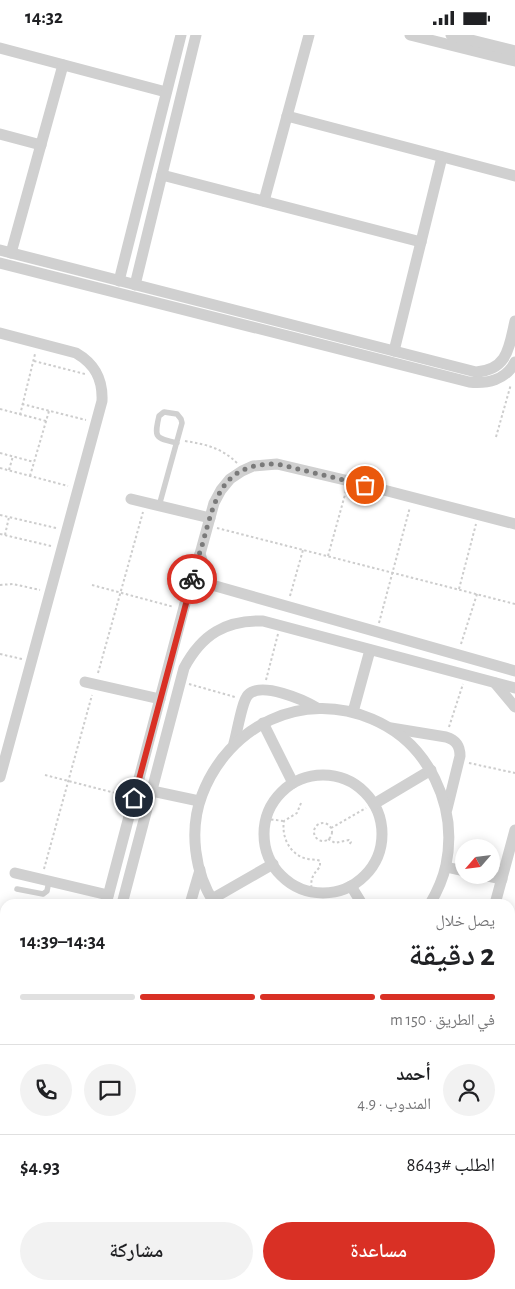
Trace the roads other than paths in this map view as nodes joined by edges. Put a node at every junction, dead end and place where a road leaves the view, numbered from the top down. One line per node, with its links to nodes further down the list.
1 (181, 35): 10 (street)
2 (196, 35): 15 (street)
3 (309, 35): 11 (street)
4 (410, 35): 8 (street)
5 (451, 35): 7 (street)
6 (0, 48): 9 (street)
7 (515, 51)
8 (515, 61)
9 (63, 65): 10 (street); 13 (street)
10 (166, 93): 21 (street)
11 (287, 116): 14 (street); 17 (street)
12 (0, 134): 13 (street)
13 (41, 145): 19 (street)
14 (442, 157): 16 (street); 18 (street)
15 (162, 175): 17 (street); 22 (street)
16 (515, 176)
17 (264, 201): 18 (street)
18 (421, 243): 25 (street)
19 (6, 251): 21 (street)
20 (0, 263): 26 (street)
21 (119, 281): 22 (street)
22 (135, 285): 25 (street)
23 (515, 321): 25 (street)
24 (0, 333): 59 (street)
25 (394, 351)
26 (515, 362)
27 (177, 441): 27 (lane); 29 (lane)
28 (131, 499): 29 (street)
29 (159, 506): 30 (street)
30 (209, 522): 31 (street); 32 (street)
31 (515, 524)
32 (200, 554): 33 (street); 34 (street)
33 (212, 585): 34 (street); 35 (street)
34 (191, 589): 42 (street)
35 (268, 601): 36 (street); 37 (street)
36 (330, 619): 38 (street); 39 (street)
37 (264, 621): 38 (street); 44 (street)
38 (324, 637): 40 (street)
39 (411, 642): 41 (street); 43 (street)
40 (370, 650): 41 (street); 52 (street)
41 (406, 659): 47 (street)
42 (169, 665): 44 (street); 49 (street)
43 (500, 667): 45 (street); 47 (street)
44 (184, 668): 57 (street)
45 (515, 671)
46 (85, 682): 49 (street)
47 (494, 683): 48 (street); 50 (street)
48 (515, 688)
49 (160, 699): 56 (street)
50 (515, 707)
51 (317, 709): 52 (street); 53 (street); 55 (street)
52 (353, 712): 54 (street)
53 (263, 723): 55 (street); 60 (street)
54 (390, 728): 58 (street); 64 (street)
55 (234, 743): 62 (street)
56 (147, 749): 57 (street); 66 (street)
57 (162, 752): 61 (street)
58 (431, 770): 63 (street); 64 (street)
59 (0, 777)
60 (293, 783): 63 (street); 68 (street)
61 (152, 791): 62 (street); 67 (street)
62 (199, 801): 71 (street)
63 (374, 804): 75 (street)
64 (447, 811): 69 (street)
65 (515, 830): 73 (street)
66 (119, 855): 67 (street); 77 (street)
67 (134, 858): 78 (street)
68 (273, 863): 75 (street); 81 (street)
69 (446, 867): 70 (street); 83 (street)
70 (455, 869)
71 (200, 870): 79 (street); 80 (street)
72 (15, 873): 74 (street)
73 (502, 879): 84 (street)
74 (50, 881): 76 (lane); 77 (street)
75 (351, 886): 82 (street)
76 (17, 889)
77 (107, 899)
78 (123, 899)
79 (191, 899)
80 (212, 899)
81 (216, 899)
82 (359, 899)
83 (433, 899)
84 (496, 899)

